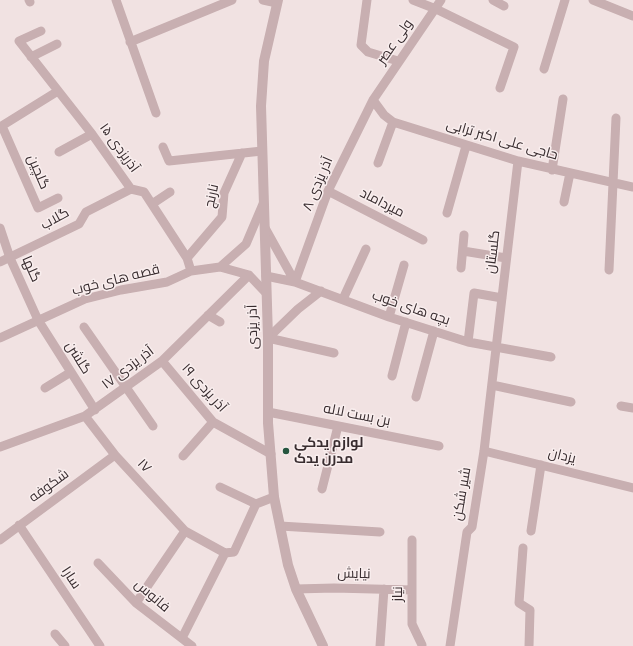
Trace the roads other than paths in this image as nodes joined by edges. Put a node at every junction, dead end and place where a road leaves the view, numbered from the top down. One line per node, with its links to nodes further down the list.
1 (116, 0): 15 (street)
2 (232, 0): 15 (street)
3 (264, 0): 9 (street)
4 (368, 0): 18 (street)
5 (414, 0): 12 (street)
6 (441, 0): 12 (street, ولی عصر)
7 (493, 0): 11 (street)
8 (566, 0): 19 (street)
9 (277, 1): 31 (street, آذر یزدی)
10 (598, 1): 13 (street)
11 (504, 6)
12 (436, 9): 18 (street, ولی عصر); 20 (street)
13 (633, 16)
14 (41, 31): 17 (street, ۱۵ آذریزدی)
15 (130, 42): 24 (street)
16 (57, 44): 17 (street)
17 (31, 57): 21 (street, ۱۵ آذریزدی)
18 (398, 61): 23 (street, ولی عصر)
19 (544, 68)
20 (500, 88)
21 (58, 91): 27 (street); 28 (street, ۱۵ آذریزدی)
22 (563, 99): 36 (street)
23 (373, 100): 26 (street, حاجی علی اکبر ترابی); 41 (street, ۸ آذر یزدی)
24 (156, 113)
25 (616, 118): 38 (street)
26 (393, 122): 29 (street, حاجی علی اکبر ترابی); 35 (street)
27 (1, 126): 43 (street, گلچین)
28 (92, 134): 32 (street); 40 (street, ۱۵ آذریزدی)
29 (466, 146): 34 (street, حاجی علی اکبر ترابی); 47 (street)
30 (163, 147): 33 (street)
31 (262, 151): 33 (street); 45 (street, آذر یزدی)
32 (59, 152)
33 (242, 153): 55 (street, نارنج)
34 (518, 161): 36 (street, حاجی علی اکبر ترابی); 56 (street, گلستان)
35 (378, 163)
36 (552, 170): 37 (street, حاجی علی اکبر ترابی)
37 (570, 173): 38 (street, حاجی علی اکبر ترابی); 44 (street)
38 (612, 181): 39 (street, حاجی علی اکبر ترابی); 61 (street)
39 (633, 187)
40 (132, 189): 46 (street, ۱۵ آذریزدی); 54 (street, گلاب)
41 (328, 191): 51 (street, میرداماد); 65 (street, ۸ آذر یزدی)
42 (170, 192): 46 (street)
43 (58, 198)
44 (564, 202)
45 (264, 203): 48 (street, آذر یزدی); 59 (street)
46 (152, 204): 55 (street, ۱۵ آذریزدی)
47 (447, 213)
48 (265, 228): 64 (street, آذر یزدی); 65 (street)
49 (0, 230): 54 (street, گلها)
50 (464, 235): 53 (street)
51 (423, 240)
52 (366, 249): 69 (street)
53 (463, 251): 56 (street); 60 (street)
54 (10, 258): 57 (street, گلاب); 72 (street, گلها)
55 (187, 258): 62 (street, ۱۵ آذریزدی)
56 (506, 258): 68 (street, گلستان)
57 (0, 262)
58 (404, 265): 71 (street)
59 (220, 267): 62 (street, قصه های خوب); 63 (street, قصه های خوب)
60 (461, 268)
61 (609, 270)
62 (191, 271): 72 (street, قصه های خوب)
63 (249, 275): 67 (street); 70 (street, آذر یزدی ۱۷)
64 (266, 276): 65 (street, بچه های خوب); 67 (street, آذر یزدی)
65 (295, 282): 66 (street, بچه های خوب)
66 (321, 291): 69 (street, بچه های خوب); 78 (street)
67 (266, 293): 78 (street, آذر یزدی)
68 (502, 298): 79 (street); 80 (street, گلستان)
69 (343, 299): 71 (street, بچه های خوب)
70 (208, 315): 73 (street); 83 (street, آذر یزدی ۱۷)
71 (389, 317): 74 (street, بچه های خوب)
72 (38, 320): 77 (street, قصه های خوب); 84 (street, گلشن)
73 (220, 322)
74 (406, 322): 76 (street, بچه های خوب); 85 (street)
75 (84, 326): 87 (street)
76 (434, 331): 79 (street, بچه های خوب); 89 (street)
77 (0, 338)
78 (268, 338): 81 (street); 94 (street, آذر یزدی)
79 (468, 342): 80 (street, بچه های خوب)
80 (496, 347): 82 (street, بچه های خوب); 86 (street, شیر شکن)
81 (334, 352)
82 (550, 357)
83 (162, 361): 87 (street, آذر یزدی ۱۷); 96 (street, آذر یزدی ۱۹)
84 (71, 372): 88 (street); 93 (street, گلشن)
85 (392, 376)
86 (492, 385): 90 (street); 101 (street, شیر شکن)
87 (126, 387): 93 (street, آذر یزدی ۱۷); 97 (street)
88 (45, 388)
89 (416, 397)
90 (571, 402)
91 (621, 406): 92 (street)
92 (633, 408)
93 (95, 410): 95 (street, آذر یزدی ۱۷)
94 (268, 412): 98 (street, بن بست لاله); 102 (street, آذر یزدی)
95 (86, 416): 100 (street, آذر یزدی ۱۷); 103 (street, ۱۷)
96 (213, 422): 102 (street, آذر یزدی ۱۹); 104 (street)
97 (153, 426)
98 (338, 426): 99 (street, بن بست لاله); 108 (street)
99 (440, 446)
100 (0, 447)
101 (484, 451): 105 (street, یزدان); 133 (street, شیر شکن)
102 (271, 454): 109 (street, آذر یزدی)
103 (115, 455): 111 (street, شکوفه); 113 (street, ۱۷)
104 (183, 456)
105 (541, 465): 107 (street, یزدان); 114 (street)
106 (220, 487): 110 (street)
107 (633, 488)
108 (322, 489)
109 (274, 497): 110 (street); 112 (street, آذر یزدی)
110 (256, 504): 119 (street)
111 (20, 525): 116 (street, شکوفه); 129 (street, سارا)
112 (280, 526): 115 (street); 122 (street, آذر یزدی)
113 (185, 531): 119 (street, ۱۷); 124 (street)
114 (531, 531)
115 (380, 532)
116 (0, 540)
117 (412, 540): 123 (street, نیاز)
118 (523, 548): 134 (street)
119 (225, 553): 126 (street)
120 (98, 564): 124 (street, فانوس)
121 (384, 589): 122 (street, نیایش); 123 (street, نیایش); 132 (street)
122 (296, 590): 131 (street, آذر یزدی)
123 (412, 590): 127 (street, نیاز)
124 (136, 603): 126 (street, فانوس)
125 (55, 634): 128 (street)
126 (182, 638): 130 (street, فانوس)
127 (422, 645)
128 (65, 646)
129 (100, 646)
130 (192, 646)
131 (324, 646)
132 (380, 646)
133 (450, 646)
134 (529, 646)

